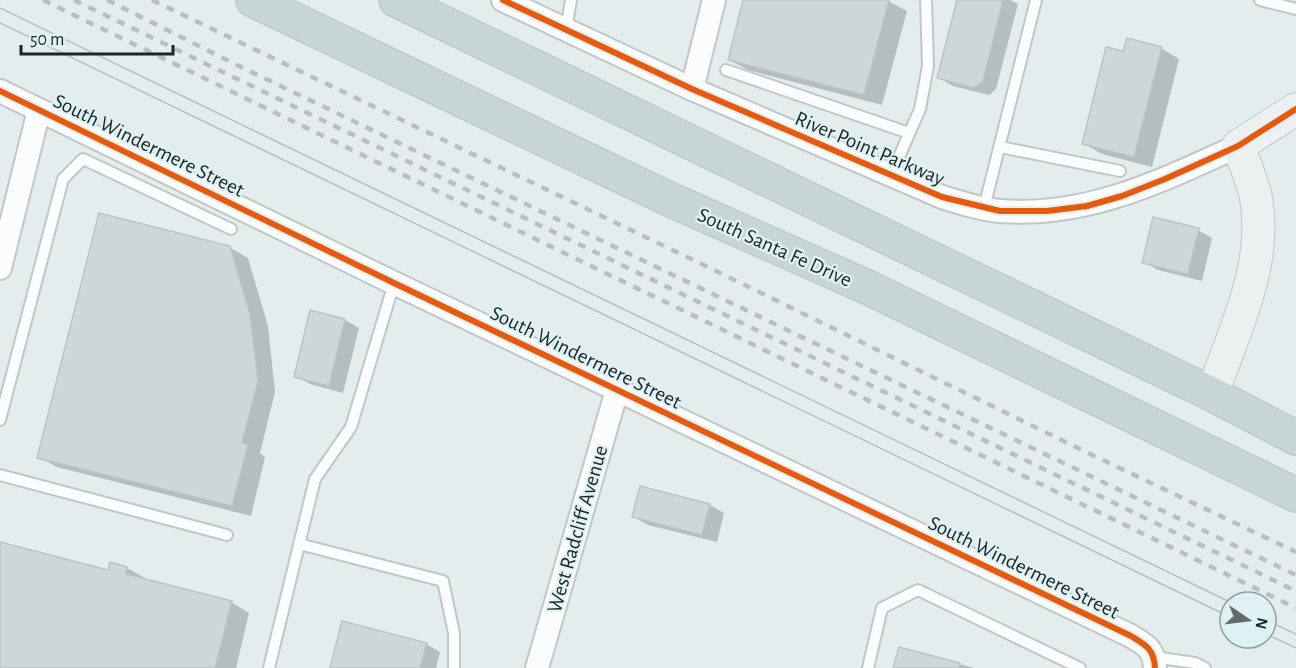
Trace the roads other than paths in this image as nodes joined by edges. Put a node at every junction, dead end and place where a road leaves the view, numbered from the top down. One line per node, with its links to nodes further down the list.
1 (253, 0): 30 (highway, South Santa Fe Drive)
2 (396, 0): 26 (highway)
3 (503, 0): 10 (street, River Point Parkway)
4 (571, 0): 10 (lane)
5 (714, 0): 12 (street)
6 (926, 0): 16 (lane)
7 (1036, 0): 18 (lane)
8 (1260, 0): 9 (lane)
9 (1296, 9)
10 (566, 29): 12 (street, River Point Parkway)
11 (726, 70): 16 (lane)
12 (692, 88): 20 (street, River Point Parkway)
13 (0, 91): 15 (street, South Windermere Street)
14 (1296, 109): 17 (street)
15 (39, 110): 23 (street); 24 (street, South Windermere Street)
16 (909, 133): 20 (lane)
17 (1238, 146): 21 (street, River Point Parkway); 26 (street)
18 (1000, 147): 19 (lane); 21 (lane)
19 (1120, 171)
20 (891, 175): 21 (street, River Point Parkway)
21 (984, 208)
22 (231, 230): 27 (lane)
23 (0, 268)
24 (394, 283): 25 (street, South Windermere Street); 32 (lane)
25 (617, 390): 33 (street, South Windermere Street); 36 (street, West Radcliff Avenue)
26 (1212, 394): 28 (highway)
27 (0, 420)
28 (1296, 438)
29 (0, 475): 31 (lane)
30 (1296, 495)
31 (227, 535)
32 (299, 544): 34 (lane); 35 (lane)
33 (1155, 662): 39 (lane)
34 (269, 668)
35 (454, 668)
36 (537, 668)
37 (868, 668): 38 (lane)
38 (1080, 668)
39 (1205, 668)

